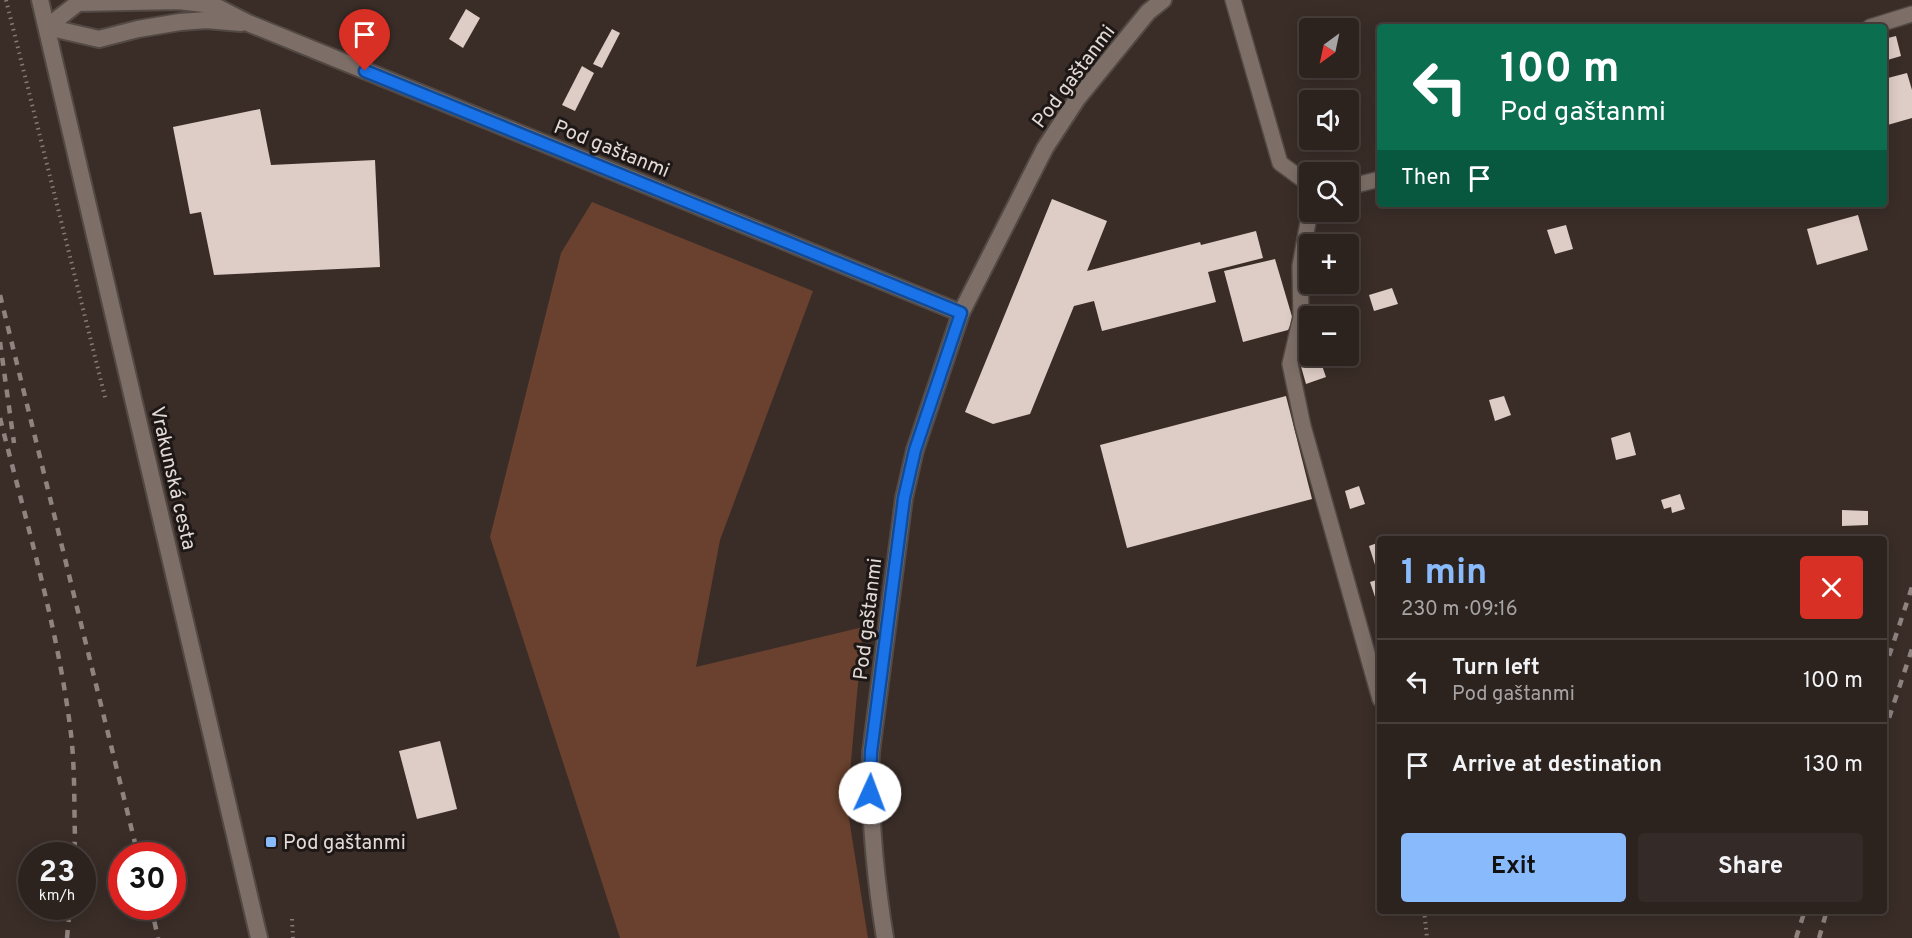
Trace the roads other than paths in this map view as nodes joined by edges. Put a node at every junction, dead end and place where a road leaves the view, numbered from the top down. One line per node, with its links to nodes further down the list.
1 (40, 0): 7 (street, Vrakunská cesta)
2 (1163, 0): 12 (street, Pod gaštanmi)
3 (1233, 0): 8 (lane)
4 (1912, 14): 6 (lane)
5 (248, 23): 7 (street, Pod gaštanmi); 7 (street, Pod gaštanmi); 12 (street, Pod gaštanmi)
6 (1880, 24)
7 (46, 27): 14 (street, Vrakunská cesta)
8 (1299, 177)
9 (1377, 180): 10 (lane)
10 (1359, 184)
11 (1308, 222): 13 (lane)
12 (961, 313): 15 (street, Pod gaštanmi)
13 (1377, 688)
14 (259, 938)
15 (885, 938)

